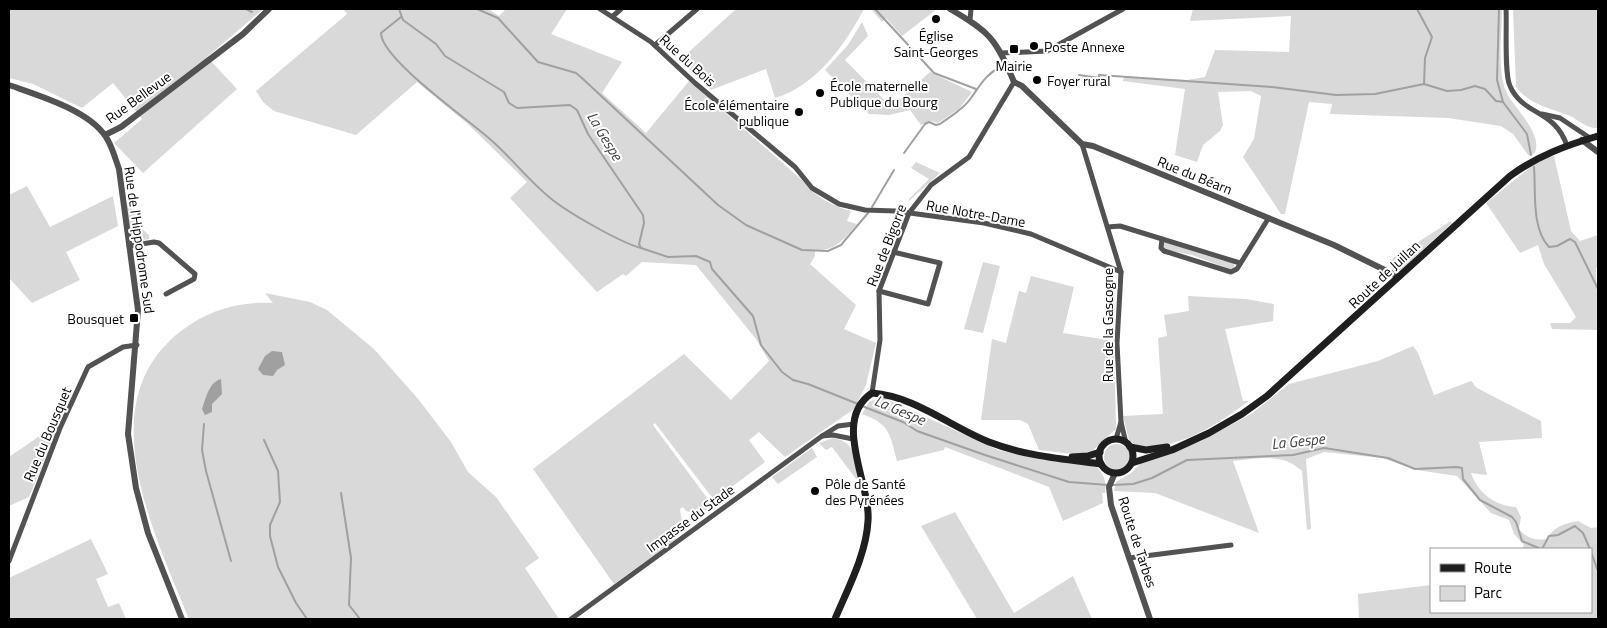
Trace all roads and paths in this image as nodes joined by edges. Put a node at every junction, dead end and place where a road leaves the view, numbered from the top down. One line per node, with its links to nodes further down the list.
1 (269, 9): 16 (street, Rue Bellevue)
2 (600, 9): 9 (street, Rue du Bois)
3 (621, 9): 9 (street)
4 (697, 9): 11 (street)
5 (950, 9): 10 (street)
6 (971, 9): 10 (street)
7 (1123, 9): 12 (street)
8 (1506, 9): 15 (street)
9 (613, 16): 11 (street, Rue du Bois)
10 (970, 20): 12 (street)
11 (655, 45): 22 (street, Rue du Bois)
12 (1002, 53): 13 (street)
13 (1014, 82): 19 (street, Rue du Béarn); 22 (street, Rue de Bigorre)
14 (9, 85): 16 (street, Rue Bellevue)
15 (1541, 114): 18 (street); 20 (street)
16 (105, 135): 26 (street, Rue de l'Hippodrome Sud)
17 (1598, 136): 18 (main road, Route de Juillan)
18 (1586, 139): 20 (main road, Route de Juillan); 21 (street)
19 (1082, 144): 23 (street, Rue du Béarn); 24 (street, Rue de la Gascogne)
20 (1567, 146): 30 (main road, Route de Juillan)
21 (1598, 152)
22 (909, 213): 27 (street, Rue de Bigorre); 29 (street, Rue Notre-Dame)
23 (1268, 219): 28 (street); 30 (street, Rue du Béarn)
24 (1108, 227): 25 (street); 29 (street, Rue de la Gascogne)
25 (1162, 239): 28 (street); 28 (street)
26 (129, 246): 32 (street); 33 (street, Rue de l'Hippodrome Sud)
27 (893, 252): 31 (street, Rue de Bigorre); 31 (street)
28 (1240, 263)
29 (1121, 272): 35 (street, Rue de la Gascogne)
30 (1399, 277): 40 (main road, Route de Juillan)
31 (879, 291): 34 (street, Rue de Bigorre)
32 (166, 294)
33 (137, 345): 49 (street, Rue du Bousquet); 50 (street, Rue de l'Hippodrome Sud)
34 (872, 393): 36 (main road); 43 (main road)
35 (1121, 422): 39 (street, Rue de la Gascogne); 41 (street, Rue de la Gascogne)
36 (854, 424): 37 (street, Impasse du Stade); 38 (main road)
37 (822, 436): 38 (street); 51 (street, Impasse du Stade)
38 (853, 439): 52 (main road)
39 (1116, 439): 41 (main road); 42 (main road)
40 (1191, 442): 41 (main road, Route de Juillan); 44 (main road, Route de Juillan)
41 (1128, 444): 44 (main road)
42 (1100, 452): 43 (main road); 45 (main road)
43 (1057, 458): 45 (main road)
44 (1132, 463): 46 (main road)
45 (1102, 464): 46 (main road)
46 (1115, 473): 48 (street, Route de Tarbes)
47 (1231, 545): 48 (street)
48 (1129, 558): 53 (street, Route de Tarbes)
49 (9, 561)
50 (181, 616)
51 (572, 619)
52 (835, 619)
53 (1150, 619)

